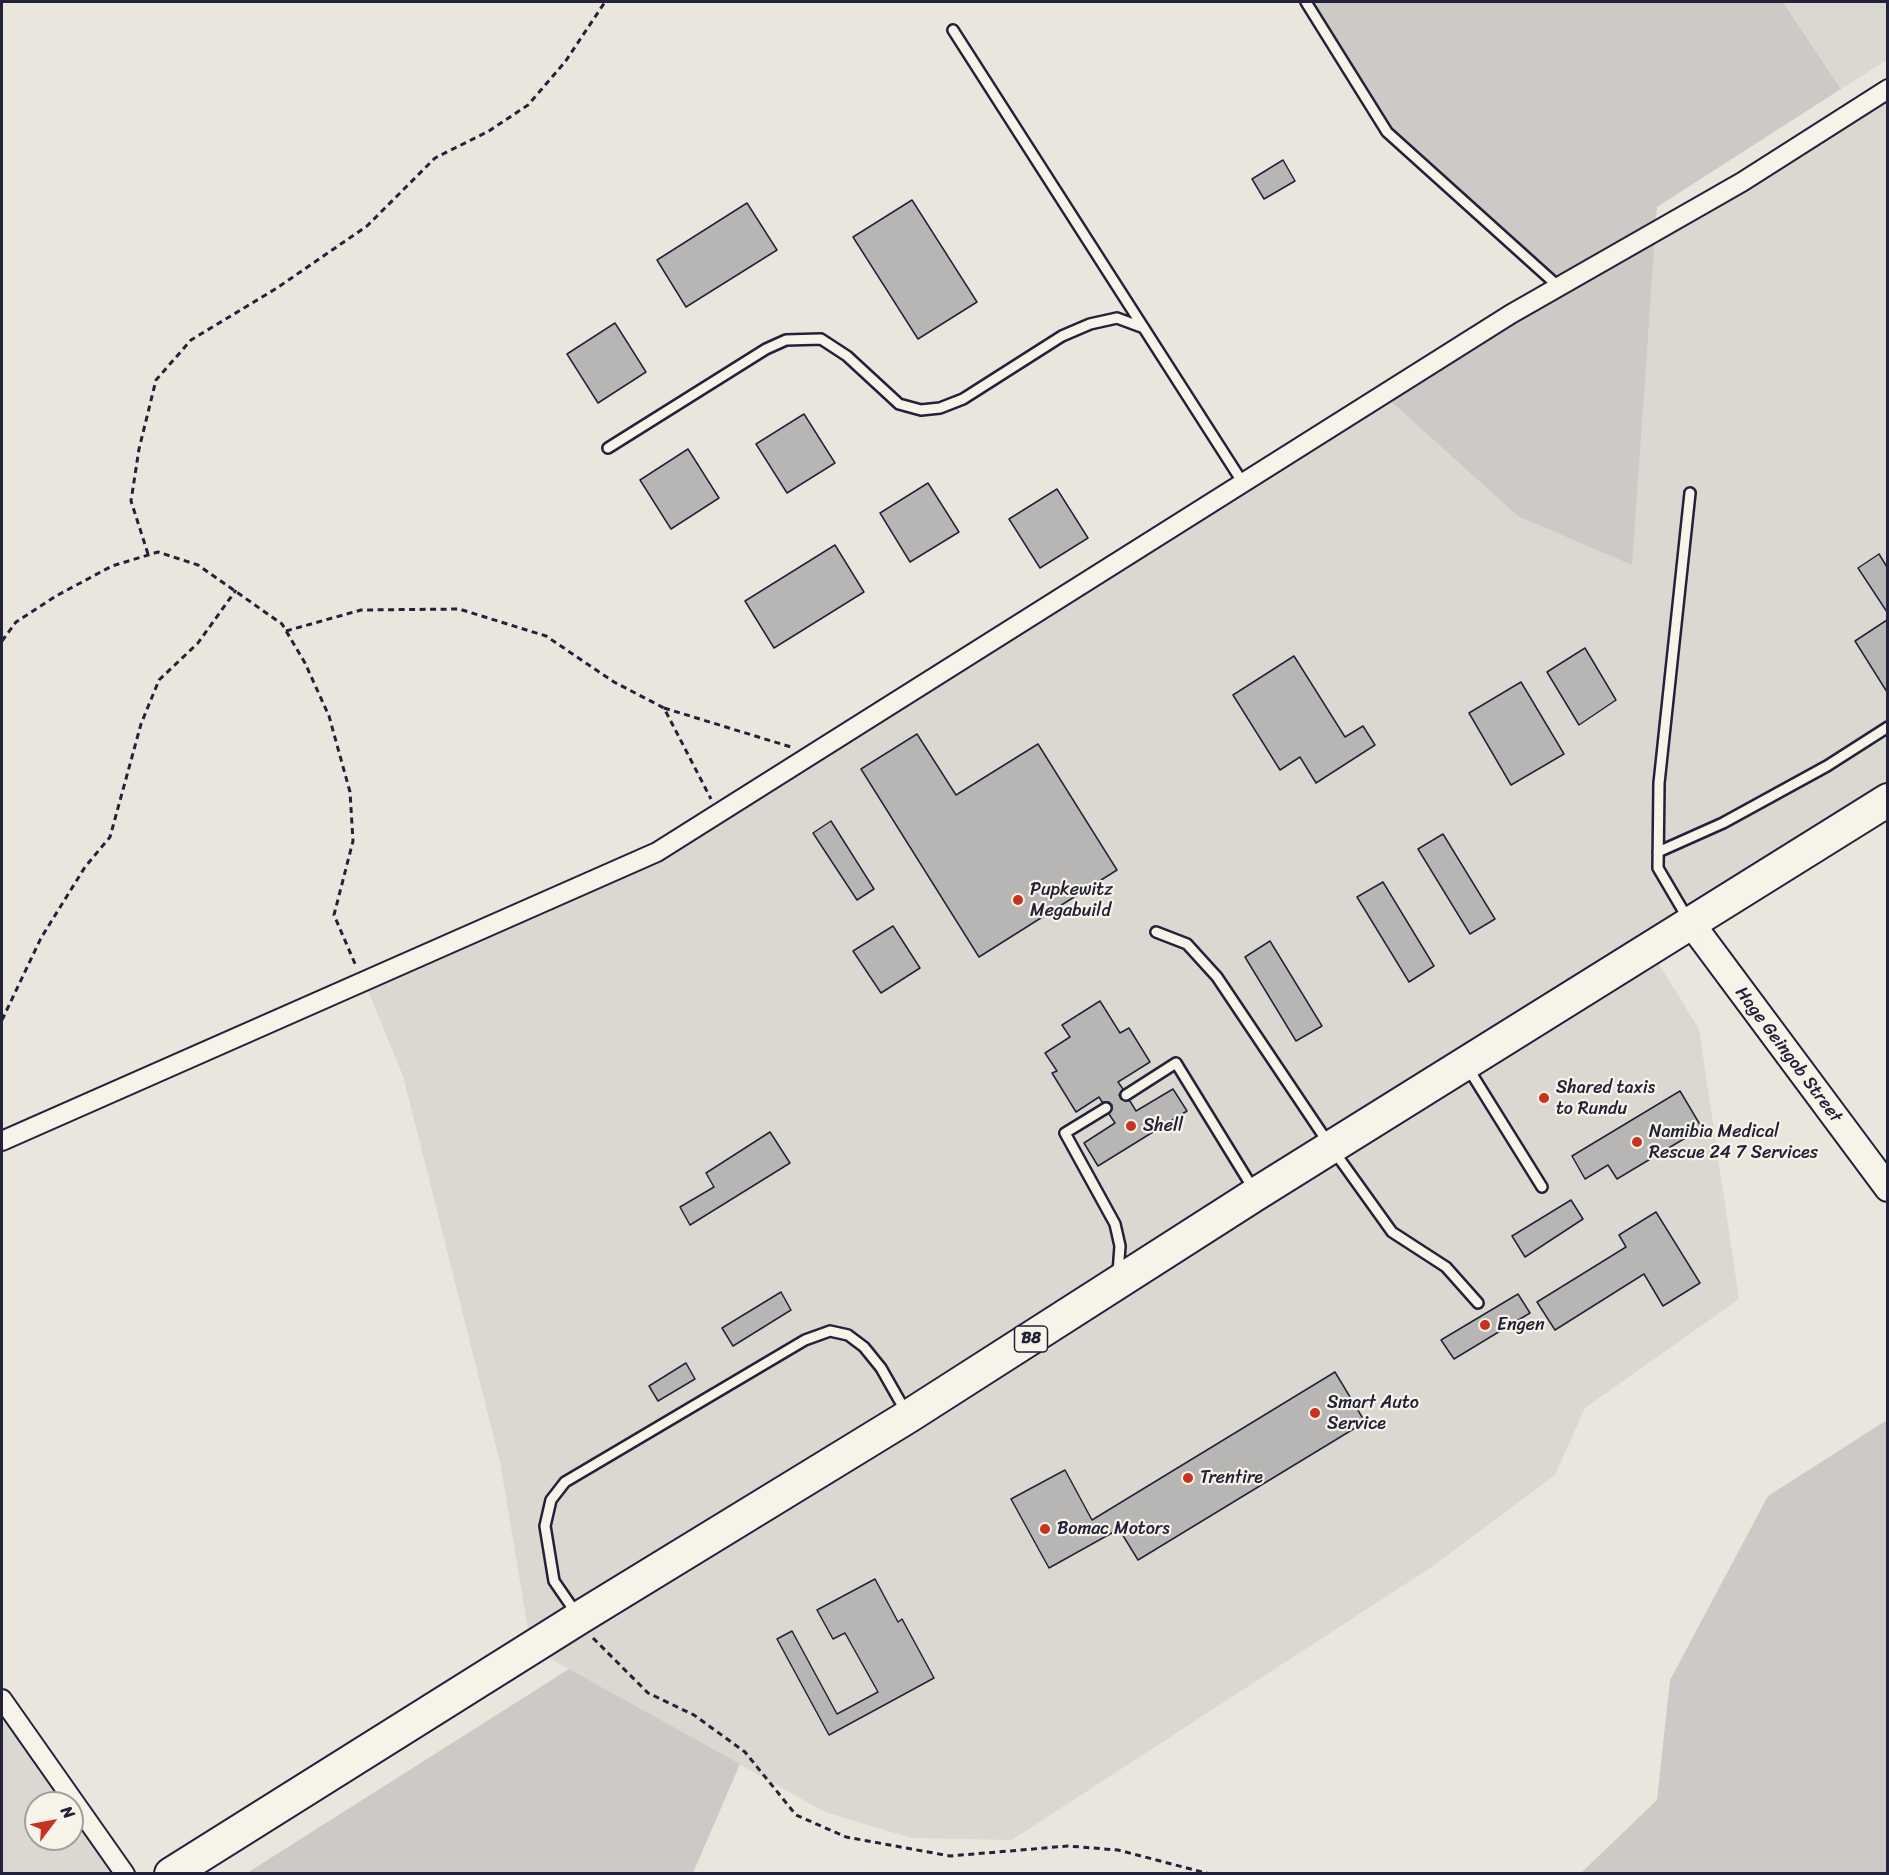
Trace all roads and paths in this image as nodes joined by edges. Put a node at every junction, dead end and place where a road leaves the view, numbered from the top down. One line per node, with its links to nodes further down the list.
1 (605, 2): 10 (path)
2 (1306, 2): 5 (lane)
3 (953, 30): 6 (lane)
4 (1887, 89): 5 (street)
5 (1559, 287): 8 (street)
6 (1144, 328): 7 (lane); 8 (lane)
7 (608, 448)
8 (1244, 483): 16 (street)
9 (1690, 493): 19 (lane)
10 (148, 555): 11 (path); 13 (path)
11 (236, 590): 12 (path); 23 (path)
12 (286, 631): 14 (path); 22 (path)
13 (2, 642)
14 (664, 708): 16 (path); 18 (path)
15 (1887, 727): 19 (lane)
16 (814, 754): 18 (street)
17 (1887, 800): 20 (highway, B8)
18 (719, 814): 22 (street)
19 (1658, 852): 20 (lane)
20 (1690, 922): 24 (highway, B8); 30 (street, Hage Geingob Street)
21 (1156, 932): 28 (lane)
22 (364, 981): 27 (street)
23 (2, 1020)
24 (1465, 1064): 28 (highway, B8); 29 (lane)
25 (1126, 1095): 31 (lane)
26 (1106, 1108): 32 (lane)
27 (2, 1141)
28 (1331, 1147): 31 (highway, B8); 33 (lane)
29 (1542, 1187)
30 (1887, 1188)
31 (1256, 1194): 32 (highway, B8)
32 (1118, 1284): 34 (highway, B8)
33 (1478, 1303)
34 (909, 1416): 35 (highway, B8); 35 (lane)
35 (579, 1618): 38 (highway, B8); 39 (path)
36 (2, 1699): 37 (street)
37 (125, 1874)
38 (171, 1874)
39 (1210, 1874)

